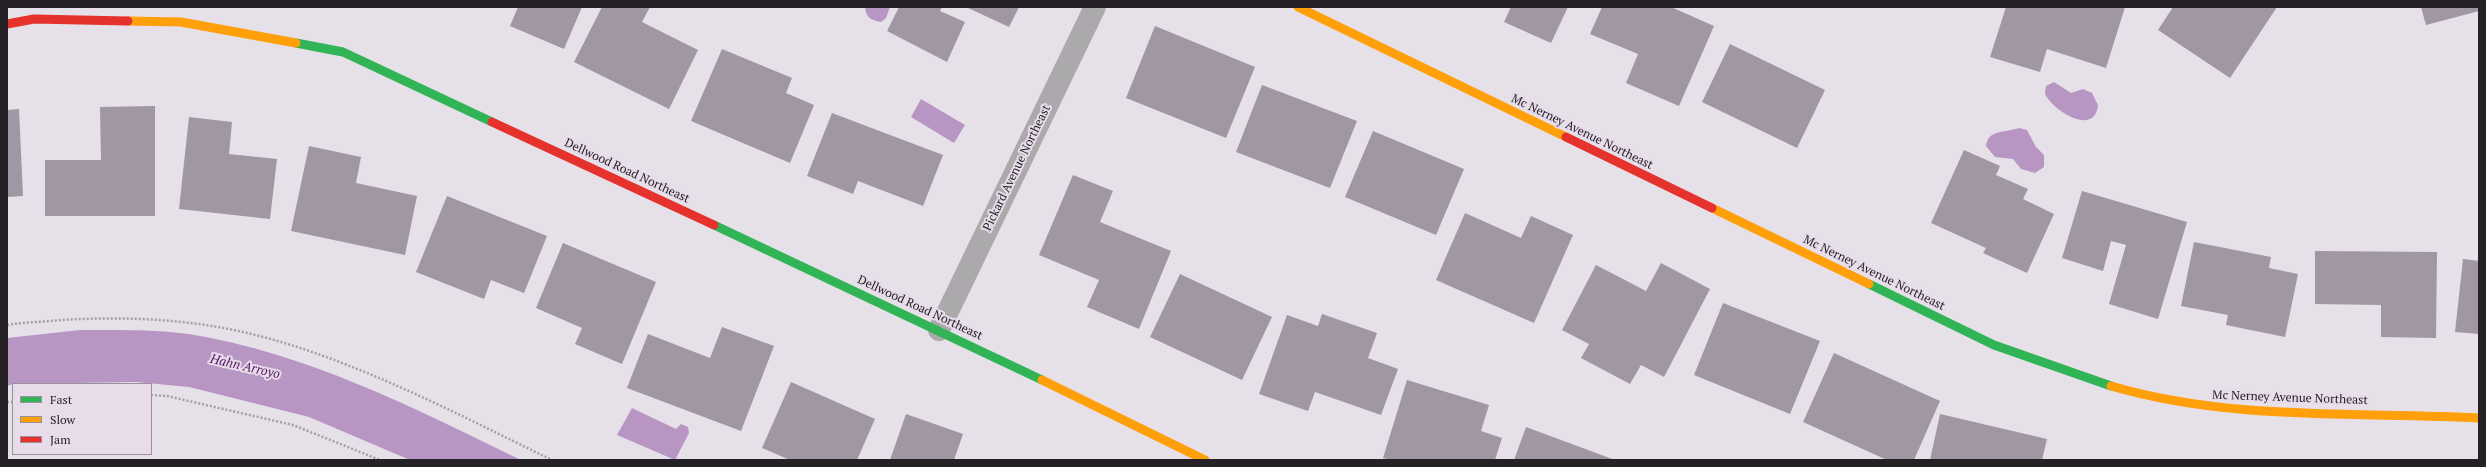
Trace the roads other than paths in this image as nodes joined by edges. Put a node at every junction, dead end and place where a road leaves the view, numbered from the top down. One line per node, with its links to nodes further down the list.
1 (1095, 7): 4 (street, Pickard Avenue Northeast)
2 (1298, 7): 5 (street, Mc Nerney Avenue Northeast)
3 (7, 24): 4 (street, Dellwood Road Northeast)
4 (939, 330): 6 (street, Dellwood Road Northeast)
5 (2479, 418)
6 (1205, 460)

